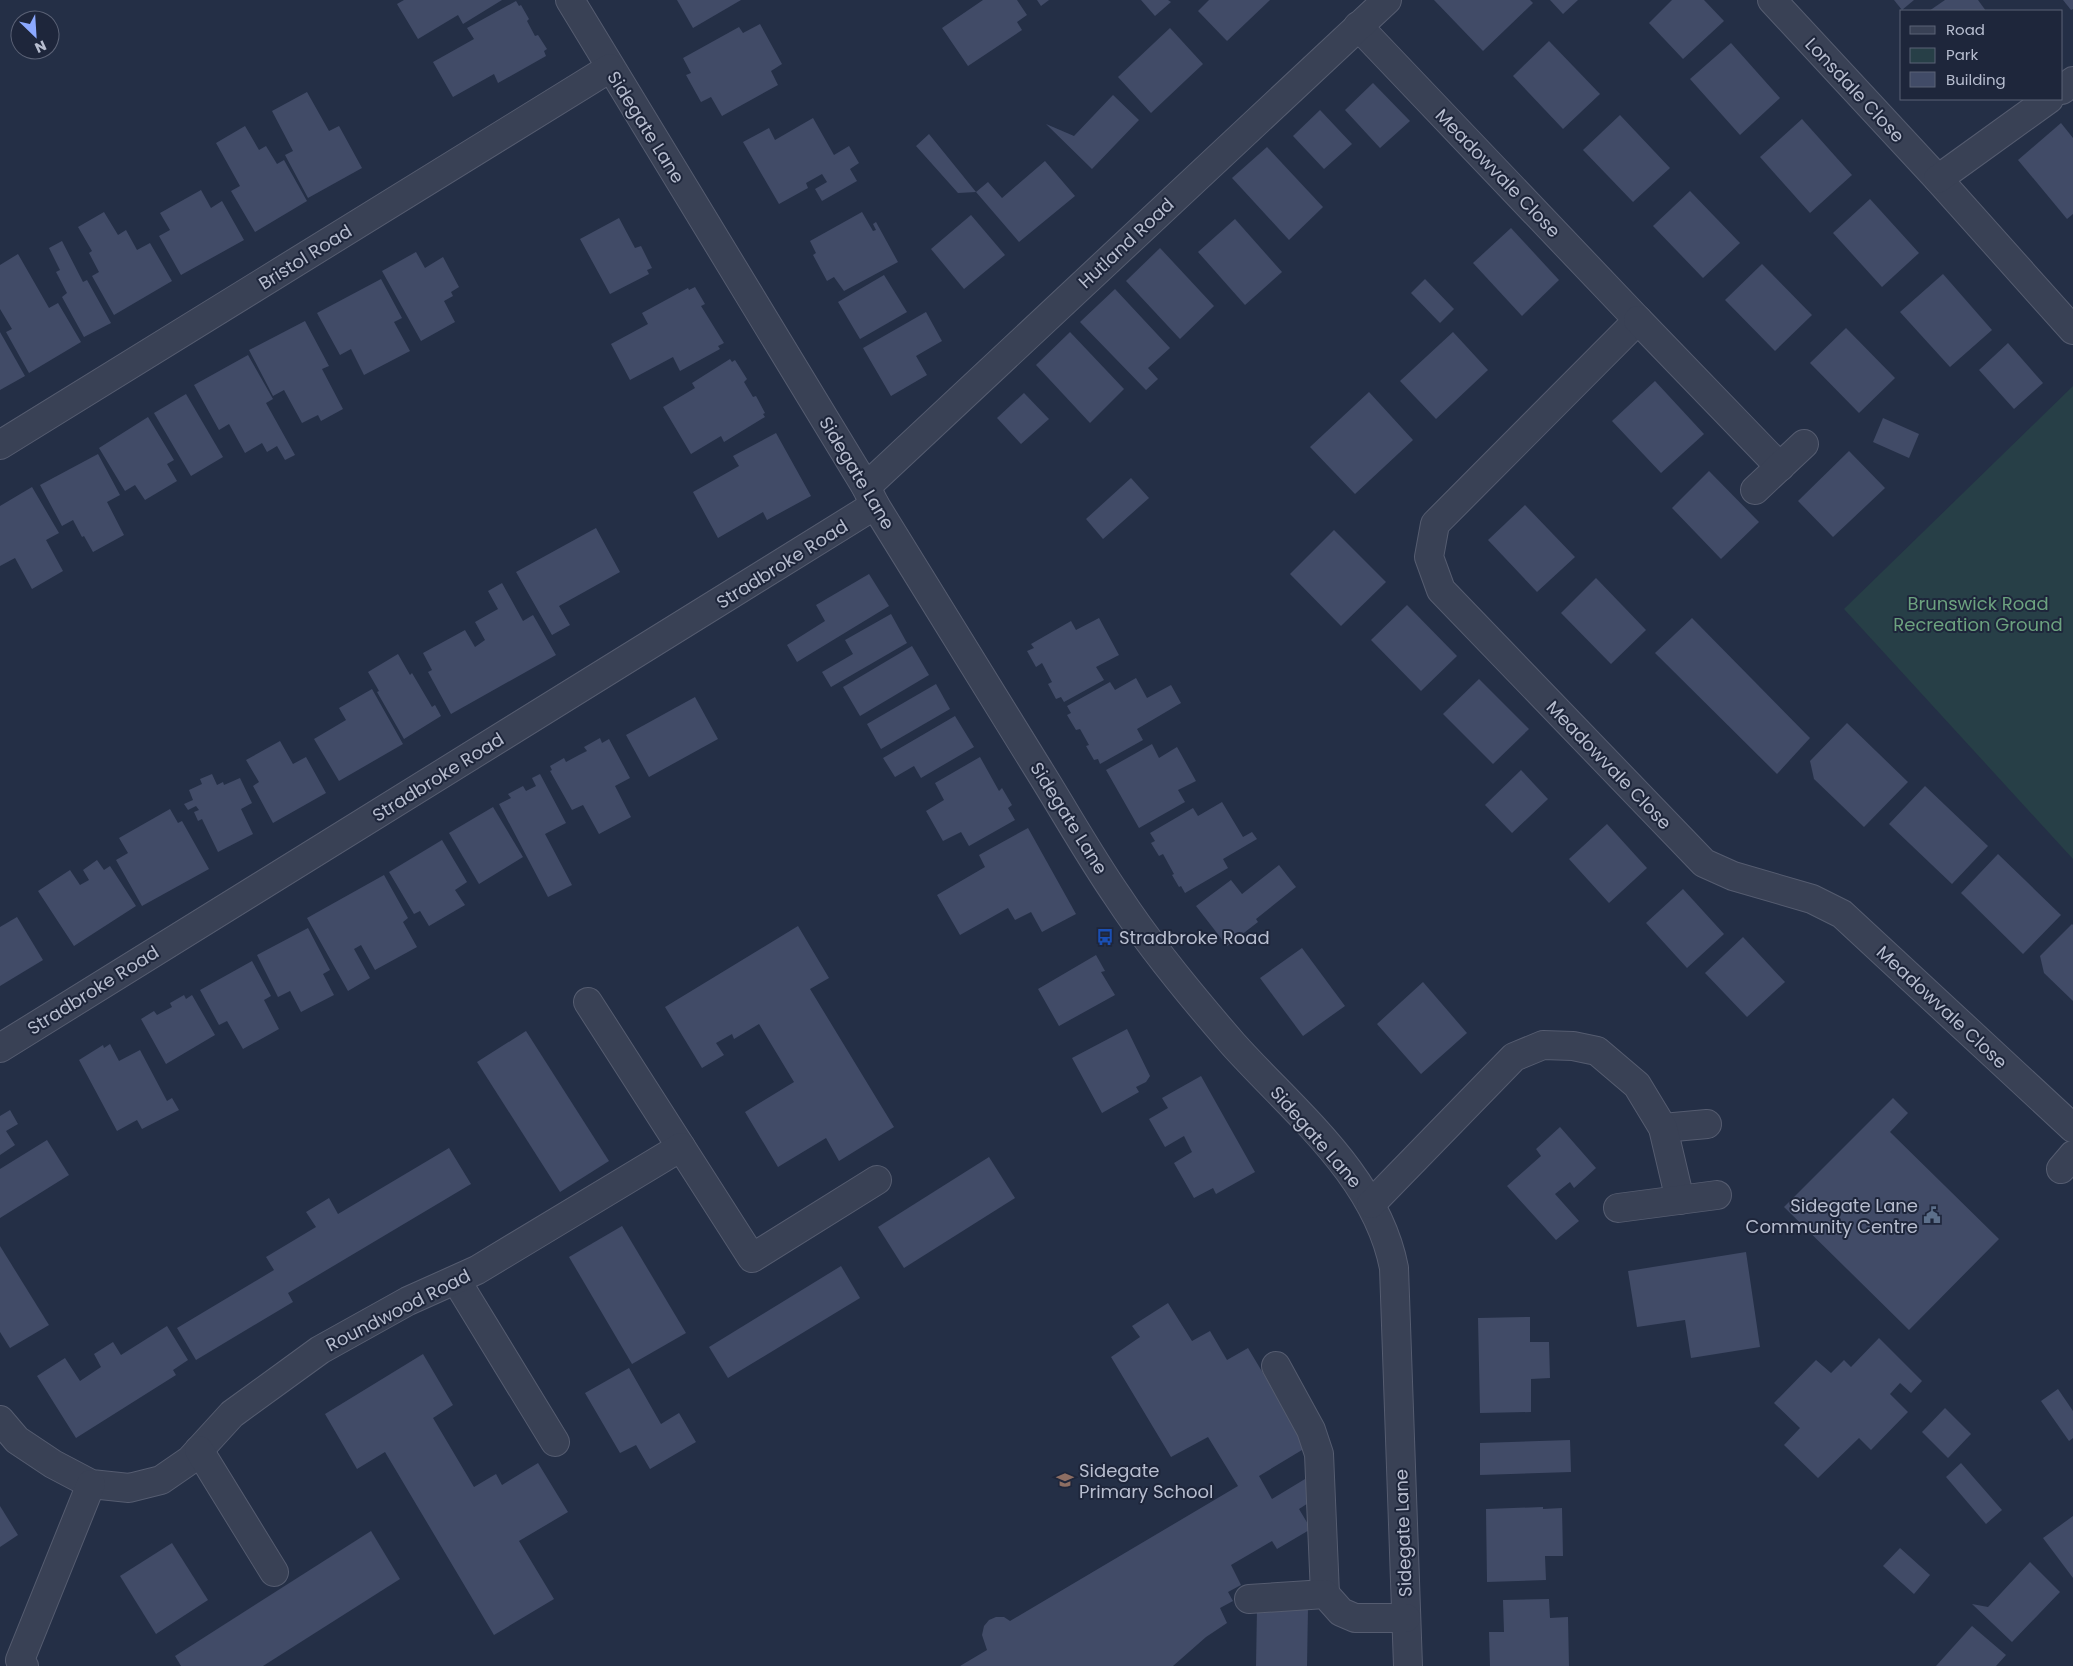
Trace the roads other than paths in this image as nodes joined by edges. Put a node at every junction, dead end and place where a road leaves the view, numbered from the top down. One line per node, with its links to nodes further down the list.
1 (1387, 0): 4 (street, Hutland Road)
2 (1772, 0): 9 (street, Lonsdale Close)
3 (580, 4): 5 (street, Sidegate Lane)
4 (1358, 26): 10 (street, Meadowvale Close); 16 (street, Hutland Road)
5 (610, 68): 13 (street, Bristol Road); 16 (street, Sidegate Lane)
6 (2073, 81): 7 (street)
7 (2063, 89)
8 (2048, 100): 9 (street)
9 (1938, 179): 11 (street, Lonsdale Close)
10 (1638, 320): 14 (street, Meadowvale Close); 21 (street, Meadowvale Close)
11 (2073, 330)
12 (1804, 444): 14 (street)
13 (0, 446)
14 (1780, 467): 15 (street)
15 (1755, 490)
16 (871, 496): 18 (street, Stradbroke Road); 26 (street, Sidegate Lane)
17 (588, 1002): 22 (street)
18 (0, 1048)
19 (1707, 1124): 20 (street)
20 (1663, 1128): 25 (street); 26 (street)
21 (2073, 1128)
22 (681, 1147): 23 (street); 28 (street, Roundwood Road)
23 (877, 1180)
24 (1718, 1195): 25 (street)
25 (1680, 1200): 27 (street)
26 (1371, 1204): 37 (street, Sidegate Lane)
27 (1618, 1208)
28 (456, 1280): 31 (street); 32 (street, Roundwood Road)
29 (1276, 1366): 35 (street)
30 (0, 1420): 33 (street, Roundwood Road)
31 (555, 1442)
32 (199, 1450): 33 (street, Roundwood Road); 34 (street)
33 (91, 1484): 38 (street)
34 (274, 1572)
35 (1325, 1594): 36 (street); 37 (street)
36 (1250, 1599)
37 (1406, 1618): 39 (street, Sidegate Lane)
38 (24, 1666)
39 (1408, 1666)

